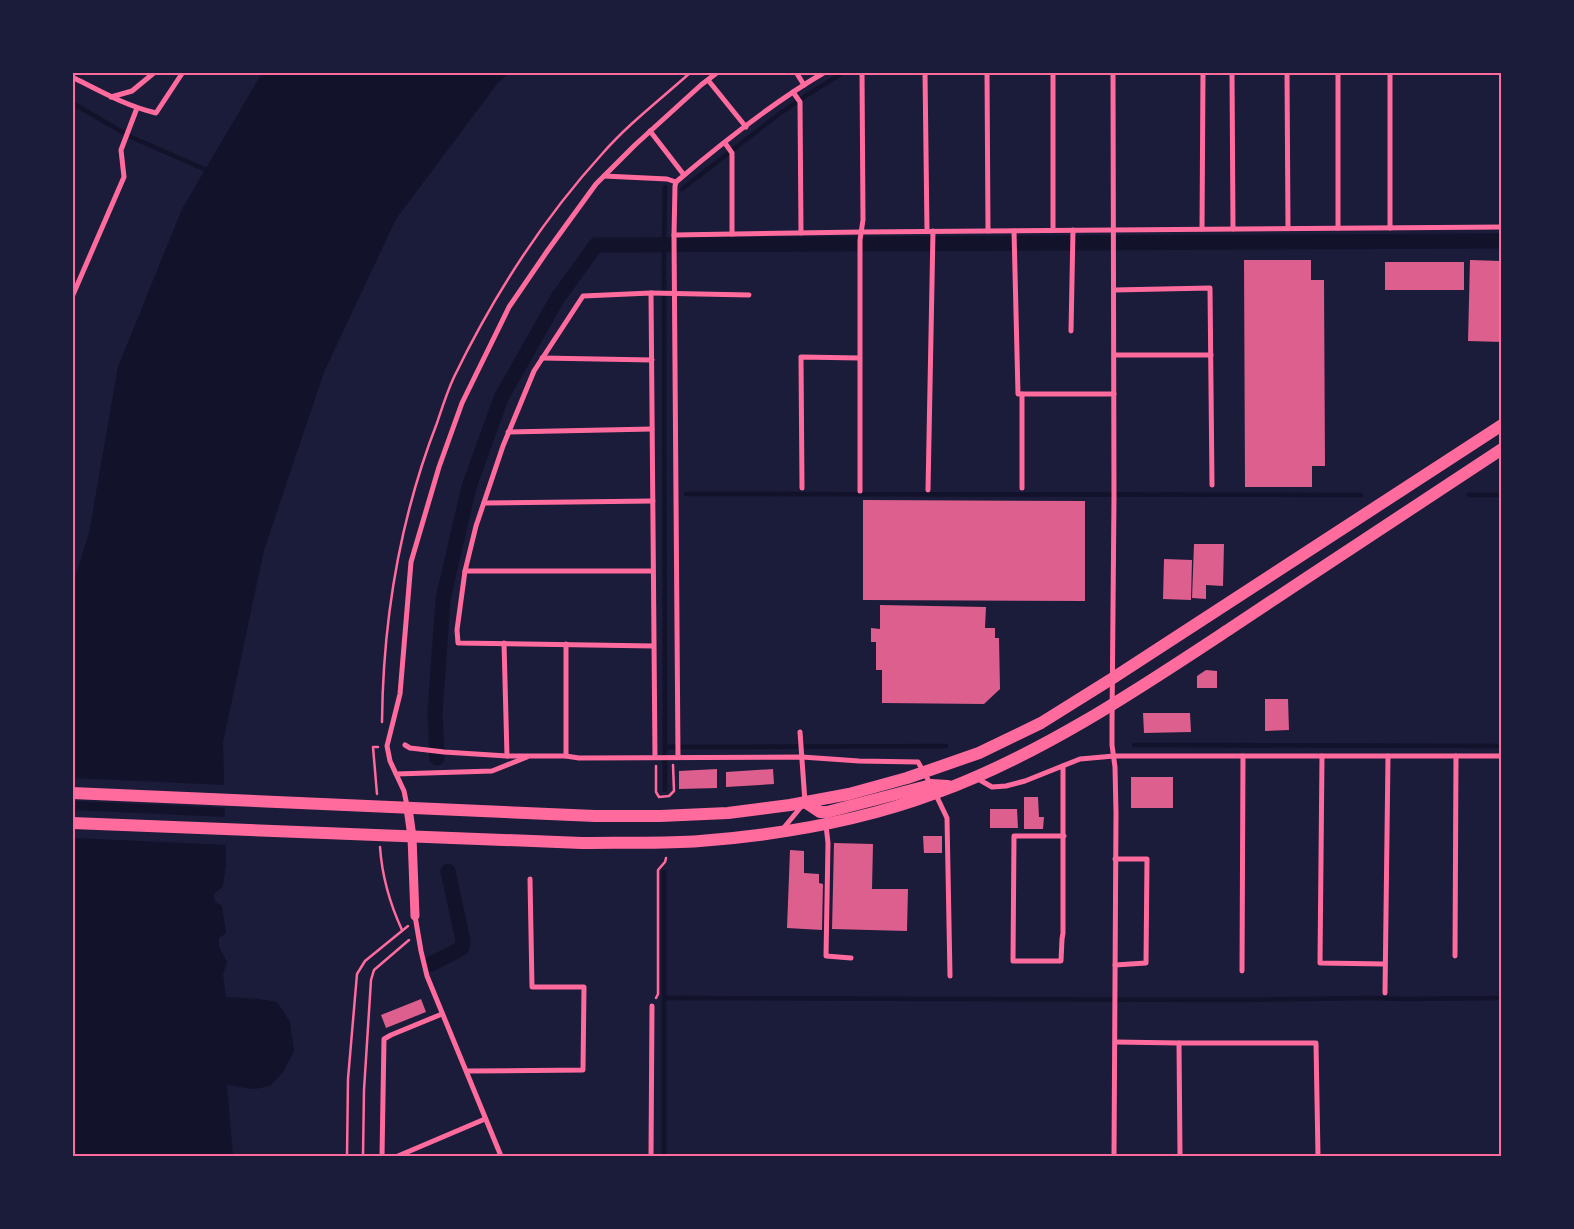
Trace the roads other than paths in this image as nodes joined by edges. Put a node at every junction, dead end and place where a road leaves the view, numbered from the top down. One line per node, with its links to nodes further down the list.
1 (155, 72): 20 (street)
2 (183, 72): 21 (street)
3 (718, 72): 17 (street)
4 (796, 72): 18 (street)
5 (825, 72): 18 (street)
6 (862, 72): 40 (street)
7 (925, 72): 38 (street)
8 (987, 72): 39 (street)
9 (1053, 72): 35 (street)
10 (1113, 72): 37 (street)
11 (1203, 72): 32 (street)
12 (1232, 72): 33 (street)
13 (1287, 72): 29 (street)
14 (1338, 72): 30 (street)
15 (1390, 72): 31 (street)
16 (72, 77): 20 (street)
17 (708, 80): 22 (street); 23 (street)
18 (804, 84): 19 (street)
19 (793, 92): 22 (street); 41 (street)
20 (111, 97): 21 (street)
21 (136, 108): 48 (street)
22 (746, 127): 24 (street)
23 (650, 131): 25 (street); 26 (street)
24 (725, 143): 25 (street); 42 (street)
25 (684, 175): 27 (street)
26 (604, 176): 27 (street); 91 (street)
27 (676, 182): 43 (street)
28 (1502, 227): 31 (street)
29 (1288, 228): 30 (street); 33 (street)
30 (1338, 228): 31 (street)
31 (1390, 228)
32 (1202, 229): 33 (street); 37 (street)
33 (1233, 229)
34 (1014, 230): 35 (street); 39 (street); 55 (street)
35 (1053, 230): 36 (street)
36 (1073, 230): 37 (street); 49 (street)
37 (1114, 230): 44 (street)
38 (930, 231): 39 (street); 40 (street); 64 (street)
39 (988, 231)
40 (862, 232): 41 (street); 53 (street)
41 (801, 233): 42 (street)
42 (732, 234): 43 (street)
43 (674, 238): 45 (street)
44 (1114, 290): 50 (street); 51 (street)
45 (672, 292): 46 (street); 47 (street); 88 (street)
46 (651, 293): 52 (street); 54 (street)
47 (749, 295)
48 (72, 297)
49 (1071, 331)
50 (1114, 355): 51 (street); 56 (street)
51 (1211, 355): 61 (street)
52 (542, 358): 54 (street); 59 (street)
53 (860, 358): 62 (street); 65 (street)
54 (652, 360): 58 (street)
55 (1022, 394): 56 (street); 63 (street)
56 (1114, 394): 73 (street)
57 (1502, 425): 73 (highway)
58 (652, 429): 59 (street); 66 (street)
59 (508, 432): 67 (street)
60 (1502, 449): 74 (highway)
61 (1212, 485)
62 (802, 488)
63 (1022, 488)
64 (928, 490)
65 (860, 491)
66 (653, 501): 67 (street); 69 (street)
67 (484, 503): 68 (street)
68 (465, 571): 69 (street); 70 (street)
69 (653, 571): 72 (street)
70 (504, 643): 71 (street); 78 (street)
71 (566, 644): 72 (street); 80 (street)
72 (654, 646): 87 (street)
73 (1113, 678): 74 (street); 90 (highway)
74 (1113, 704): 81 (street); 92 (highway)
75 (800, 732): 77 (street)
76 (405, 745): 78 (street)
77 (802, 754): 88 (street); 90 (street); 95 (street)
78 (507, 756): 79 (street)
79 (530, 756): 80 (street); 91 (street)
80 (566, 756): 87 (street)
81 (1114, 756): 82 (street); 89 (street); 102 (street)
82 (1243, 756): 83 (street); 109 (street)
83 (1322, 756): 84 (street); 107 (street)
84 (1388, 756): 85 (street); 107 (street)
85 (1456, 756): 86 (street); 105 (street)
86 (1502, 756)
87 (657, 757): 88 (street)
88 (673, 757)
89 (1063, 766): 92 (street); 100 (street)
90 (924, 772): 93 (street); 97 (highway)
91 (396, 774): 96 (street)
92 (975, 777): 93 (highway)
93 (933, 789): 97 (highway); 110 (street)
94 (72, 793): 96 (highway)
95 (805, 802): 96 (highway); 97 (highway); 99 (street)
96 (408, 808): 101 (street)
97 (823, 812): 99 (highway); 106 (street)
98 (72, 823): 101 (highway)
99 (780, 832): 101 (highway)
100 (1064, 836): 100 (street)
101 (412, 837): 104 (street)
102 (1115, 859): 108 (street); 108 (street)
103 (530, 879): 116 (street)
104 (415, 916): 113 (street)
105 (1455, 956)
106 (851, 958)
107 (1385, 964): 111 (street)
108 (1115, 965): 114 (street)
109 (1242, 971)
110 (950, 976)
111 (1385, 993)
112 (652, 1006): 121 (street)
113 (442, 1014): 116 (street); 118 (street)
114 (1116, 1042): 115 (street); 122 (street)
115 (1179, 1043): 123 (street); 124 (street)
116 (467, 1071): 117 (street)
117 (485, 1119): 119 (street); 120 (street)
118 (382, 1156)
119 (398, 1156)
120 (501, 1156)
121 (651, 1156)
122 (1114, 1156)
123 (1180, 1156)
124 (1318, 1156)

